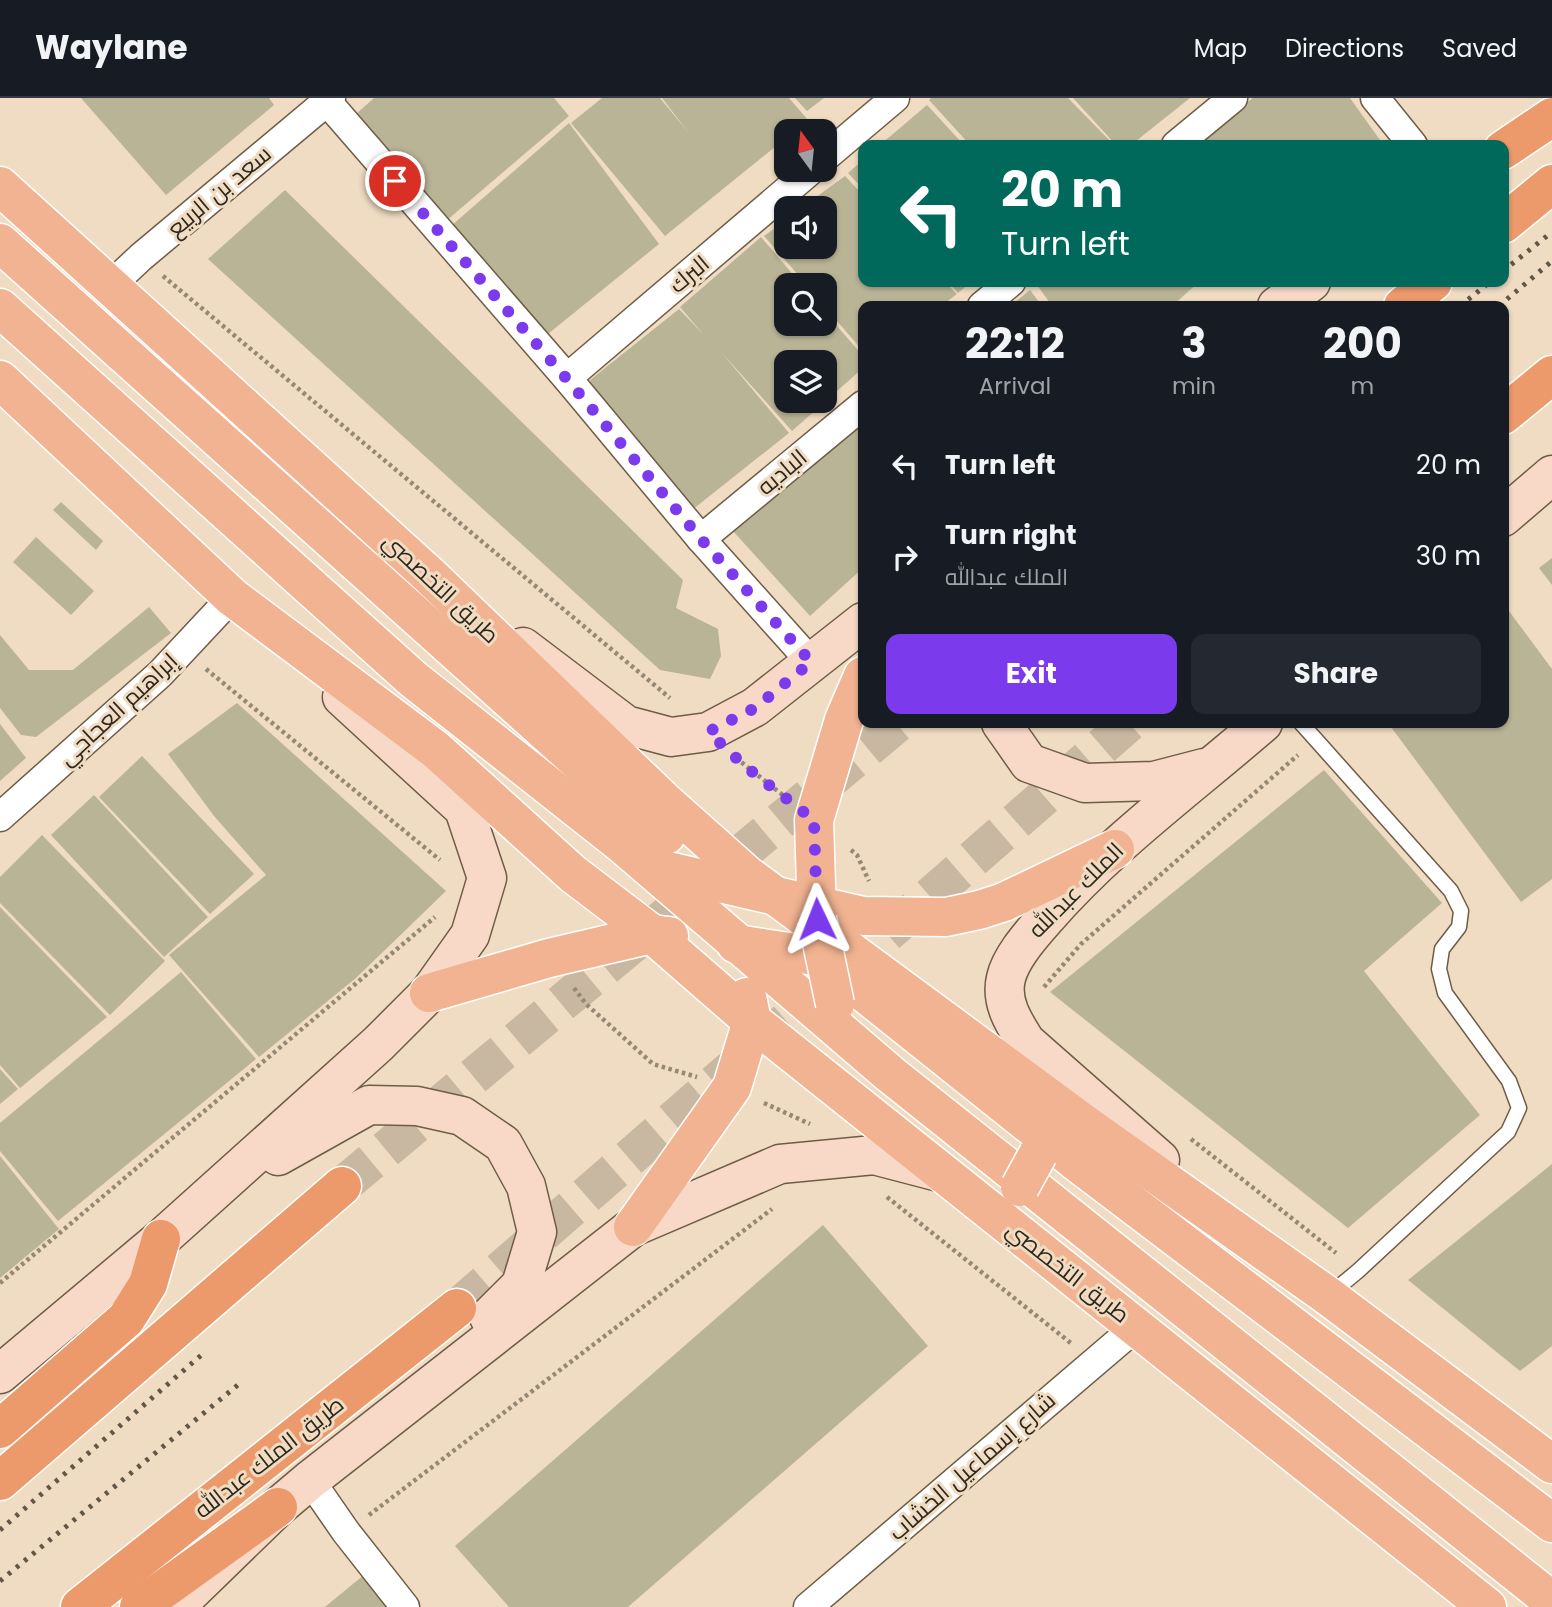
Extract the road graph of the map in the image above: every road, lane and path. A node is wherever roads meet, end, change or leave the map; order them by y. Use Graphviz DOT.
graph roads {
  1 [pos="895,98"];
  2 [pos="1233,98"];
  3 [pos="1375,98"];
  4 [pos="327,99"];
  5 [pos="1552,101"];
  6 [pos="1552,117"];
  7 [pos="1182,140"];
  8 [pos="1409,140"];
  9 [pos="1504,140"];
  10 [pos="1509,146"];
  11 [pos="837,147"];
  12 [pos="797,182"];
  13 [pos="1552,184"];
  14 [pos="0,186"];
  15 [pos="1509,219"];
  16 [pos="0,243"];
  17 [pos="141,257"];
  18 [pos="110,286"];
  19 [pos="1006,287"];
  20 [pos="1304,287"];
  21 [pos="1427,287"];
  22 [pos="988,301"];
  23 [pos="1284,301"];
  24 [pos="1409,301"];
  25 [pos="0,308"];
  26 [pos="1552,375"];
  27 [pos="566,378"];
  28 [pos="0,380"];
  29 [pos="858,409"];
  30 [pos="1509,410"];
  31 [pos="1552,475"];
  32 [pos="1509,512"];
  33 [pos="701,539"];
  34 [pos="429,575"];
  35 [pos="232,597"];
  36 [pos="858,626"];
  37 [pos="181,649"];
  38 [pos="811,662"];
  39 [pos="531,673"];
  40 [pos="858,688"];
  41 [pos="1004,728"];
  42 [pos="1257,728"];
  43 [pos="1306,728"];
  44 [pos="708,732"];
  45 [pos="1316,739"];
  46 [pos="563,747"];
  47 [pos="436,750"];
  48 [pos="1214,765"];
  49 [pos="527,769"];
  50 [pos="665,802"];
  51 [pos="0,817"];
  52 [pos="814,820"];
  53 [pos="1115,849"];
  54 [pos="857,855"];
  55 [pos="444,866"];
  56 [pos="649,867"];
  57 [pos="715,878"];
  58 [pos="775,896"];
  59 [pos="816,912"];
  60 [pos="439,914"];
  61 [pos="892,916"];
  62 [pos="652,934"];
  63 [pos="737,944"];
  64 [pos="821,957"];
  65 [pos="890,981"];
  66 [pos="429,993"];
  67 [pos="586,1004"];
  68 [pos="1006,1004"];
  69 [pos="841,1020"];
  70 [pos="751,1021"];
  71 [pos="653,1063"];
  72 [pos="1086,1125"];
  73 [pos="1045,1149"];
  74 [pos="939,1172"];
  75 [pos="342,1186"];
  76 [pos="220,1188"];
  77 [pos="881,1193"];
  78 [pos="773,1209"];
  79 [pos="633,1227"];
  80 [pos="1021,1235"];
  81 [pos="161,1239"];
  82 [pos="1266,1254"];
  83 [pos="0,1283"];
  84 [pos="1328,1296"];
  85 [pos="457,1308"];
  86 [pos="1137,1326"];
  87 [pos="1095,1362"];
  88 [pos="0,1374"];
  89 [pos="391,1414"];
  90 [pos="0,1429"];
  91 [pos="1552,1464"];
  92 [pos="310,1480"];
  93 [pos="0,1481"];
  94 [pos="278,1507"];
  95 [pos="1552,1522"];
  96 [pos="346,1532"];
  97 [pos="1552,1601"];
  98 [pos="80,1607"];
  99 [pos="139,1607"];
  100 [pos="175,1607"];
  101 [pos="405,1607"];
  102 [pos="808,1607"];
  103 [pos="1488,1607"];
  1 -- 11 [label="street"];
  2 -- 7 [label="street"];
  3 -- 8 [label="street"];
  4 -- 17 [label="street, سعد بن الربيع"];
  4 -- 27 [label="street"];
  5 -- 9 [label="main road"];
  6 -- 10 [label="highway"];
  12 -- 27 [label="street, البرك"];
  13 -- 15 [label="highway"];
  14 -- 18 [label="main road, طريق التخصصي"];
  16 -- 46 [label="main road"];
  17 -- 18 [label="street, سعد بن الربيع"];
  17 -- 44 [label="path"];
  18 -- 34 [label="main road, طريق التخصصي"];
  19 -- 22 [label="street"];
  20 -- 23 [label="main road"];
  21 -- 24 [label="highway"];
  25 -- 49 [label="main road"];
  26 -- 30 [label="highway"];
  27 -- 33 [label="street"];
  28 -- 35 [label="main road, طريق التخصصي"];
  29 -- 33 [label="street, الباديه"];
  31 -- 32 [label="main road"];
  33 -- 38 [label="street"];
  34 -- 39 [label="main road, طريق التخصصي"];
  34 -- 44 [label="main road"];
  35 -- 37 [label="street, إبراهيم العجاجي"];
  35 -- 47 [label="main road, طريق التخصصي"];
  35 -- 66 [label="main road"];
  36 -- 38 [label="main road"];
  37 -- 51 [label="street, إبراهيم العجاجي"];
  37 -- 55 [label="path"];
  38 -- 44 [label="main road"];
  39 -- 46 [label="main road"];
  39 -- 50 [label="main road, طريق التخصصي"];
  40 -- 52 [label="main road"];
  41 -- 48 [label="main road"];
  42 -- 48 [label="main road, الملك عبدالله"];
  43 -- 45 [label="lane"];
  44 -- 52 [label="path"];
  45 -- 68 [label="path"];
  45 -- 84 [label="lane"];
  46 -- 49 [label="main road"];
  46 -- 57 [label="main road"];
  47 -- 49 [label="main road"];
  47 -- 56 [label="main road"];
  47 -- 62 [label="main road, طريق التخصصي"];
  48 -- 53 [label="main road, الملك عبدالله"];
  49 -- 56 [label="main road"];
  50 -- 57 [label="main road"];
  50 -- 58 [label="main road, طريق التخصصي"];
  52 -- 59 [label="main road"];
  53 -- 61 [label="main road"];
  53 -- 68 [label="main road, الملك عبدالله"];
  54 -- 61 [label="path"];
  56 -- 57 [label="main road"];
  56 -- 63 [label="main road"];
  57 -- 58 [label="main road"];
  57 -- 63 [label="main road"];
  57 -- 64 [label="main road"];
  58 -- 59 [label="main road"];
  58 -- 65 [label="main road, طريق التخصصي"];
  59 -- 61 [label="main road"];
  59 -- 69 [label="main road, bridge"];
  60 -- 83 [label="path"];
  62 -- 63 [label="main road, طريق التخصصي"];
  62 -- 66 [label="main road, طريق التخصصي"];
  62 -- 70 [label="main road, طريق التخصصي"];
  63 -- 64 [label="main road, طريق التخصصي"];
  63 -- 69 [label="main road"];
  63 -- 70 [label="main road"];
  64 -- 65 [label="main road, طريق التخصصي"];
  64 -- 73 [label="main road"];
  65 -- 72 [label="main road, طريق التخصصي"];
  66 -- 76 [label="main road"];
  67 -- 71 [label="path"];
  68 -- 82 [label="main road"];
  69 -- 74 [label="main road"];
  69 -- 97 [label="main road"];
  70 -- 74 [label="main road, طريق التخصصي"];
  70 -- 79 [label="main road"];
  72 -- 73 [label="main road"];
  72 -- 82 [label="main road, طريق التخصصي"];
  73 -- 80 [label="main road, bridge"];
  73 -- 95 [label="main road"];
  74 -- 79 [label="main road"];
  74 -- 80 [label="main road, طريق التخصصي"];
  75 -- 93 [label="highway"];
  76 -- 81 [label="main road"];
  76 -- 89 [label="main road"];
  77 -- 87 [label="path"];
  78 -- 96 [label="path"];
  79 -- 89 [label="main road"];
  80 -- 86 [label="main road, طريق التخصصي"];
  81 -- 88 [label="main road"];
  81 -- 90 [label="highway"];
  82 -- 84 [label="main road, طريق التخصصي"];
  84 -- 91 [label="main road, طريق التخصصي"];
  85 -- 98 [label="highway, طريق الملك عبدالله"];
  86 -- 87 [label="street, شارع إسماعيل الخشاب"];
  86 -- 103 [label="main road, طريق التخصصي"];
  87 -- 102 [label="street, شارع إسماعيل الخشاب"];
  89 -- 92 [label="main road"];
  92 -- 94 [label="main road"];
  92 -- 96 [label="street"];
  94 -- 99 [label="highway"];
  94 -- 100 [label="main road"];
  96 -- 101 [label="street"];
}
